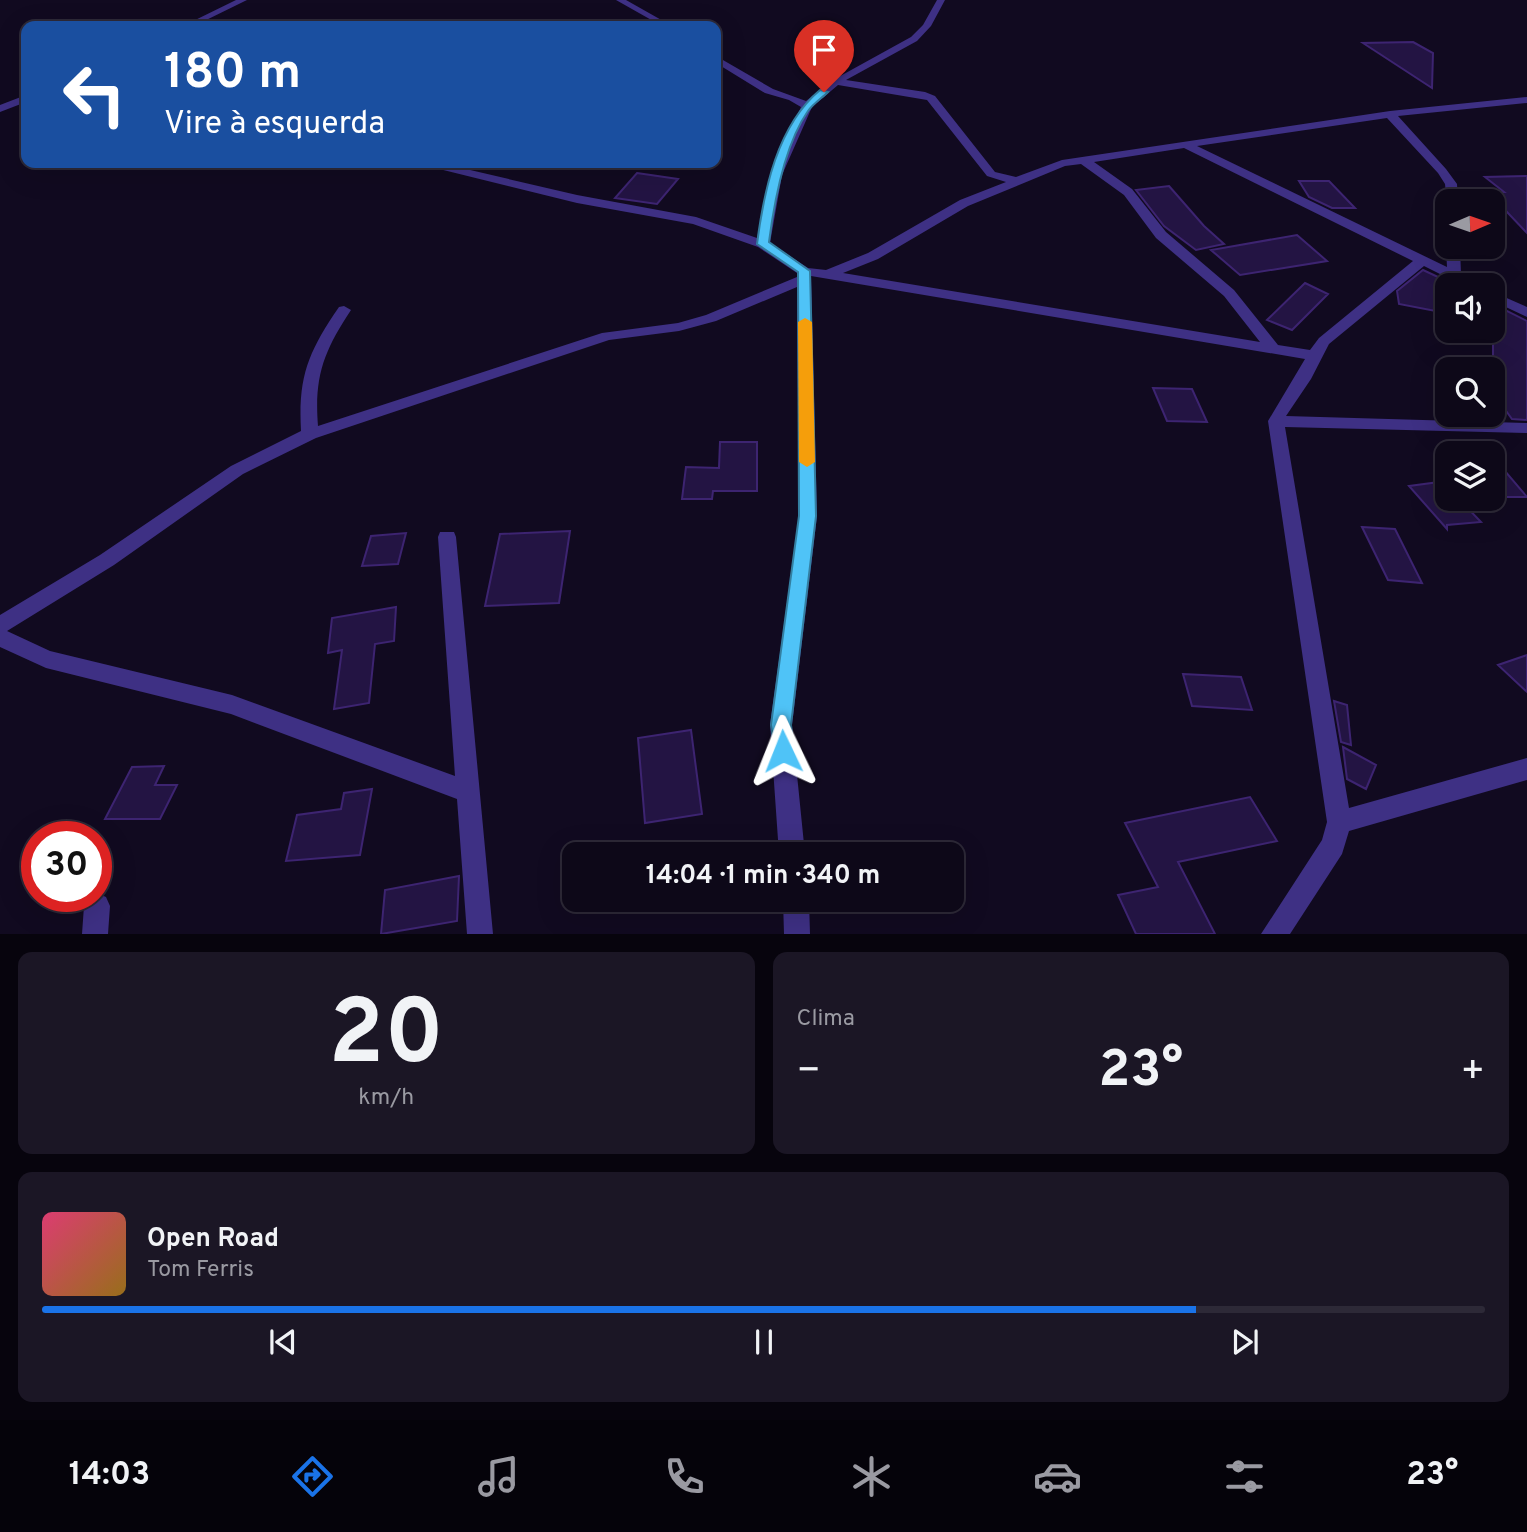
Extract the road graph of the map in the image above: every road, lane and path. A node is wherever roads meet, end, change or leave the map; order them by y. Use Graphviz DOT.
graph roads {
  1 [pos="243,0"];
  2 [pos="620,0"];
  3 [pos="941,0"];
  4 [pos="198,21"];
  5 [pos="658,21"];
  6 [pos="721,62"];
  7 [pos="836,82"];
  8 [pos="21,100"];
  9 [pos="1527,100"];
  10 [pos="807,106"];
  11 [pos="0,109"];
  12 [pos="1390,114"];
  13 [pos="1184,144"];
  14 [pos="1084,160"];
  15 [pos="448,168"];
  16 [pos="1016,181"];
  17 [pos="1451,189"];
  18 [pos="763,244"];
  19 [pos="1422,261"];
  20 [pos="1448,273"];
  21 [pos="804,275"];
  22 [pos="828,275"];
  23 [pos="1505,302"];
  24 [pos="344,310"];
  25 [pos="1527,313"];
  26 [pos="1273,349"];
  27 [pos="1311,355"];
  28 [pos="1276,421"];
  29 [pos="1527,428"];
  30 [pos="310,434"];
  31 [pos="447,537"];
  32 [pos="0,625"];
  33 [pos="0,638"];
  34 [pos="1527,769"];
  35 [pos="468,792"];
  36 [pos="1339,822"];
  37 [pos="791,842"];
  38 [pos="97,912"];
  39 [pos="796,912"];
  40 [pos="95,933"];
  41 [pos="480,933"];
  42 [pos="797,933"];
  43 [pos="1274,933"];
  1 -- 4 [label="street"];
  2 -- 5 [label="street"];
  3 -- 7 [label="street"];
  6 -- 10 [label="street"];
  7 -- 10 [label="street"];
  7 -- 16 [label="street"];
  8 -- 11 [label="street"];
  9 -- 12 [label="street"];
  10 -- 18 [label="street"];
  12 -- 13 [label="street"];
  12 -- 17 [label="street"];
  13 -- 14 [label="street"];
  13 -- 19 [label="street"];
  14 -- 16 [label="street"];
  14 -- 26 [label="street"];
  15 -- 18 [label="street"];
  16 -- 22 [label="street"];
  18 -- 21 [label="street"];
  19 -- 20 [label="street"];
  19 -- 27 [label="street"];
  21 -- 22 [label="street"];
  21 -- 30 [label="street"];
  21 -- 37 [label="street"];
  22 -- 26 [label="street"];
  23 -- 25 [label="street"];
  24 -- 30 [label="street"];
  26 -- 27 [label="street"];
  27 -- 28 [label="street"];
  28 -- 29 [label="street"];
  28 -- 36 [label="street"];
  30 -- 32 [label="street"];
  31 -- 35 [label="street"];
  33 -- 35 [label="street"];
  34 -- 36 [label="street"];
  35 -- 41 [label="street"];
  36 -- 43 [label="street"];
  38 -- 40 [label="street"];
  39 -- 42 [label="street"];
}
